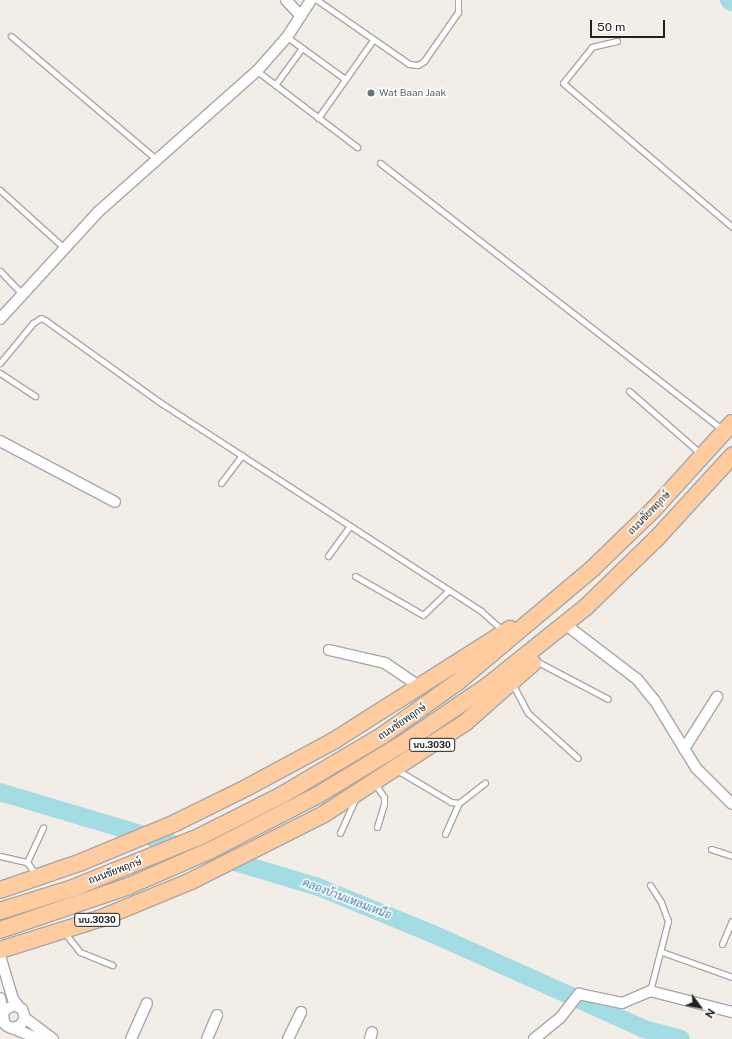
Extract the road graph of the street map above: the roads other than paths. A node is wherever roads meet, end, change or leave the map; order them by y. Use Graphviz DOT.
graph roads {
  1 [pos="286,0"];
  2 [pos="311,0"];
  3 [pos="317,0"];
  4 [pos="458,0"];
  5 [pos="301,16"];
  6 [pos="11,36"];
  7 [pos="286,37"];
  8 [pos="373,40"];
  9 [pos="617,41"];
  10 [pos="302,48"];
  11 [pos="257,71"];
  12 [pos="345,79"];
  13 [pos="275,85"];
  14 [pos="318,118"];
  15 [pos="357,147"];
  16 [pos="157,160"];
  17 [pos="380,163"];
  18 [pos="0,190"];
  19 [pos="732,227"];
  20 [pos="63,247"];
  21 [pos="0,271"];
  22 [pos="21,293"];
  23 [pos="0,318"];
  24 [pos="0,363"];
  25 [pos="0,373"];
  26 [pos="629,391"];
  27 [pos="35,396"];
  28 [pos="728,427"];
  29 [pos="0,441"];
  30 [pos="242,455"];
  31 [pos="703,456"];
  32 [pos="732,456"];
  33 [pos="221,483"];
  34 [pos="115,502"];
  35 [pos="350,526"];
  36 [pos="328,556"];
  37 [pos="355,576"];
  38 [pos="449,590"];
  39 [pos="550,606"];
  40 [pos="586,607"];
  41 [pos="570,628"];
  42 [pos="505,633"];
  43 [pos="329,650"];
  44 [pos="535,660"];
  45 [pos="512,682"];
  46 [pos="421,686"];
  47 [pos="717,697"];
  48 [pos="608,698"];
  49 [pos="684,749"];
  50 [pos="578,758"];
  51 [pos="396,769"];
  52 [pos="375,783"];
  53 [pos="485,783"];
  54 [pos="356,794"];
  55 [pos="459,802"];
  56 [pos="732,804"];
  57 [pos="43,827"];
  58 [pos="377,827"];
  59 [pos="340,833"];
  60 [pos="445,834"];
  61 [pos="711,849"];
  62 [pos="0,856"];
  63 [pos="732,856"];
  64 [pos="27,862"];
  65 [pos="38,878"];
  66 [pos="650,885"];
  67 [pos="0,890"];
  68 [pos="0,911"];
  69 [pos="732,921"];
  70 [pos="0,930"];
  71 [pos="64,930"];
  72 [pos="722,944"];
  73 [pos="0,950"];
  74 [pos="662,952"];
  75 [pos="0,956"];
  76 [pos="113,964"];
  77 [pos="732,977"];
  78 [pos="650,991"];
  79 [pos="0,998"];
  80 [pos="147,1003"];
  81 [pos="18,1006"];
  82 [pos="3,1011"];
  83 [pos="301,1012"];
  84 [pos="732,1012"];
  85 [pos="217,1015"];
  86 [pos="25,1018"];
  87 [pos="12,1028"];
  88 [pos="45,1037"];
  89 [pos="131,1039"];
  90 [pos="207,1039"];
  91 [pos="288,1039"];
  92 [pos="534,1039"];
  1 -- 5 [label="street"];
  2 -- 5 [label="street"];
  3 -- 8 [label="lane"];
  4 -- 8 [label="lane"];
  5 -- 7 [label="street"];
  6 -- 16 [label="lane"];
  7 -- 10 [label="lane"];
  7 -- 11 [label="street"];
  8 -- 12 [label="lane"];
  9 -- 19 [label="lane"];
  10 -- 12 [label="lane"];
  10 -- 13 [label="lane"];
  11 -- 13 [label="lane"];
  11 -- 16 [label="street"];
  12 -- 14 [label="lane"];
  13 -- 14 [label="lane"];
  14 -- 15 [label="lane"];
  16 -- 20 [label="street"];
  17 -- 28 [label="lane"];
  18 -- 20 [label="lane"];
  20 -- 22 [label="street"];
  21 -- 22 [label="lane"];
  22 -- 23 [label="street"];
  24 -- 30 [label="lane"];
  25 -- 27 [label="lane"];
  26 -- 31 [label="lane"];
  28 -- 31 [label="main road, ถนนชัยพฤกษ์"];
  29 -- 34 [label="street"];
  30 -- 33 [label="lane"];
  30 -- 35 [label="lane"];
  31 -- 39 [label="main road, ถนนชัยพฤกษ์"];
  32 -- 40 [label="main road, ถนนชัยพฤกษ์ / นบ.3030"];
  35 -- 36 [label="lane"];
  35 -- 38 [label="lane"];
  37 -- 38 [label="lane"];
  38 -- 42 [label="lane"];
  39 -- 42 [label="main road, ถนนชัยพฤกษ์"];
  39 -- 68 [label="main road, ถนนชัยพฤกษ์"];
  40 -- 41 [label="main road, ถนนชัยพฤกษ์ / นบ.3030"];
  40 -- 70 [label="main road, ถนนชัยพฤกษ์ / นบ.3030"];
  41 -- 44 [label="main road, ถนนชัยพฤกษ์ / นบ.3030"];
  41 -- 49 [label="street"];
  42 -- 46 [label="main road, ถนนชัยพฤกษ์"];
  43 -- 46 [label="street"];
  44 -- 45 [label="main road, ถนนชัยพฤกษ์ / นบ.3030"];
  44 -- 48 [label="lane"];
  45 -- 50 [label="lane"];
  45 -- 51 [label="main road, ถนนชัยพฤกษ์ / นบ.3030"];
  46 -- 65 [label="main road, ถนนชัยพฤกษ์"];
  47 -- 49 [label="street"];
  49 -- 56 [label="street"];
  51 -- 52 [label="main road, ถนนชัยพฤกษ์ / นบ.3030"];
  51 -- 55 [label="lane"];
  52 -- 54 [label="main road, ถนนชัยพฤกษ์ / นบ.3030"];
  52 -- 58 [label="lane"];
  53 -- 55 [label="lane"];
  54 -- 59 [label="lane"];
  54 -- 71 [label="main road, ถนนชัยพฤกษ์ / นบ.3030"];
  55 -- 60 [label="lane"];
  57 -- 64 [label="lane"];
  61 -- 63 [label="lane"];
  62 -- 64 [label="lane"];
  64 -- 65 [label="lane"];
  65 -- 67 [label="main road, ถนนชัยพฤกษ์"];
  66 -- 74 [label="lane"];
  69 -- 72 [label="lane"];
  71 -- 73 [label="main road, ถนนชัยพฤกษ์ / นบ.3030"];
  71 -- 76 [label="lane"];
  74 -- 77 [label="lane"];
  74 -- 78 [label="lane"];
  75 -- 81 [label="street"];
  78 -- 84 [label="street"];
  78 -- 92 [label="street"];
  79 -- 82 [label="street"];
  80 -- 89 [label="street"];
  81 -- 82 [label="street"];
  81 -- 86 [label="street"];
  82 -- 87 [label="street"];
  83 -- 91 [label="street"];
  85 -- 90 [label="street"];
  86 -- 87 [label="street"];
  86 -- 88 [label="street"];
  87 -- 88 [label="street"];
}
